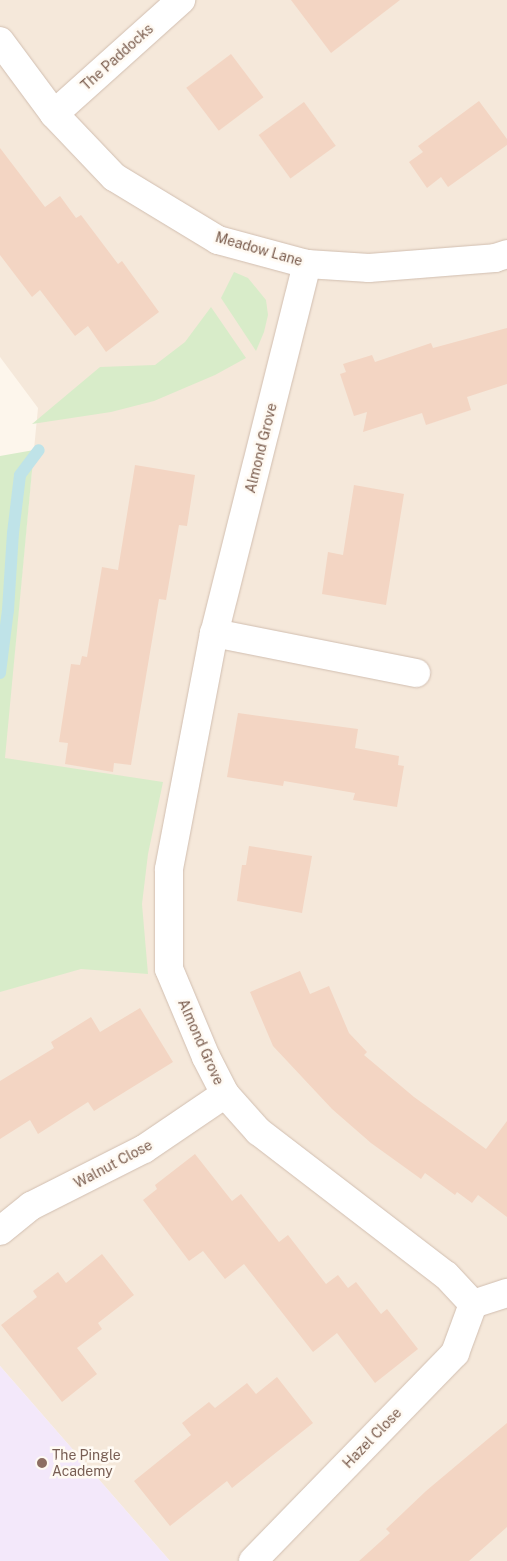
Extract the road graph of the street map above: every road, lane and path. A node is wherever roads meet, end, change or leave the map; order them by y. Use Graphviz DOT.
graph roads {
  1 [pos="181,0"];
  2 [pos="0,42"];
  3 [pos="54,114"];
  4 [pos="507,254"];
  5 [pos="307,264"];
  6 [pos="214,633"];
  7 [pos="416,673"];
  8 [pos="225,1094"];
  9 [pos="0,1231"];
  10 [pos="507,1294"];
  11 [pos="473,1304"];
  12 [pos="253,1561"];
  1 -- 3 [label="street, The Paddocks"];
  2 -- 3 [label="street, Meadow Lane"];
  3 -- 5 [label="street, Meadow Lane"];
  4 -- 5 [label="street, Meadow Lane"];
  5 -- 6 [label="street, Almond Grove"];
  6 -- 7 [label="street"];
  6 -- 8 [label="street, Almond Grove"];
  8 -- 9 [label="street, Walnut Close"];
  8 -- 11 [label="street, Almond Grove"];
  10 -- 11 [label="street"];
  11 -- 12 [label="street, Hazel Close"];
}
